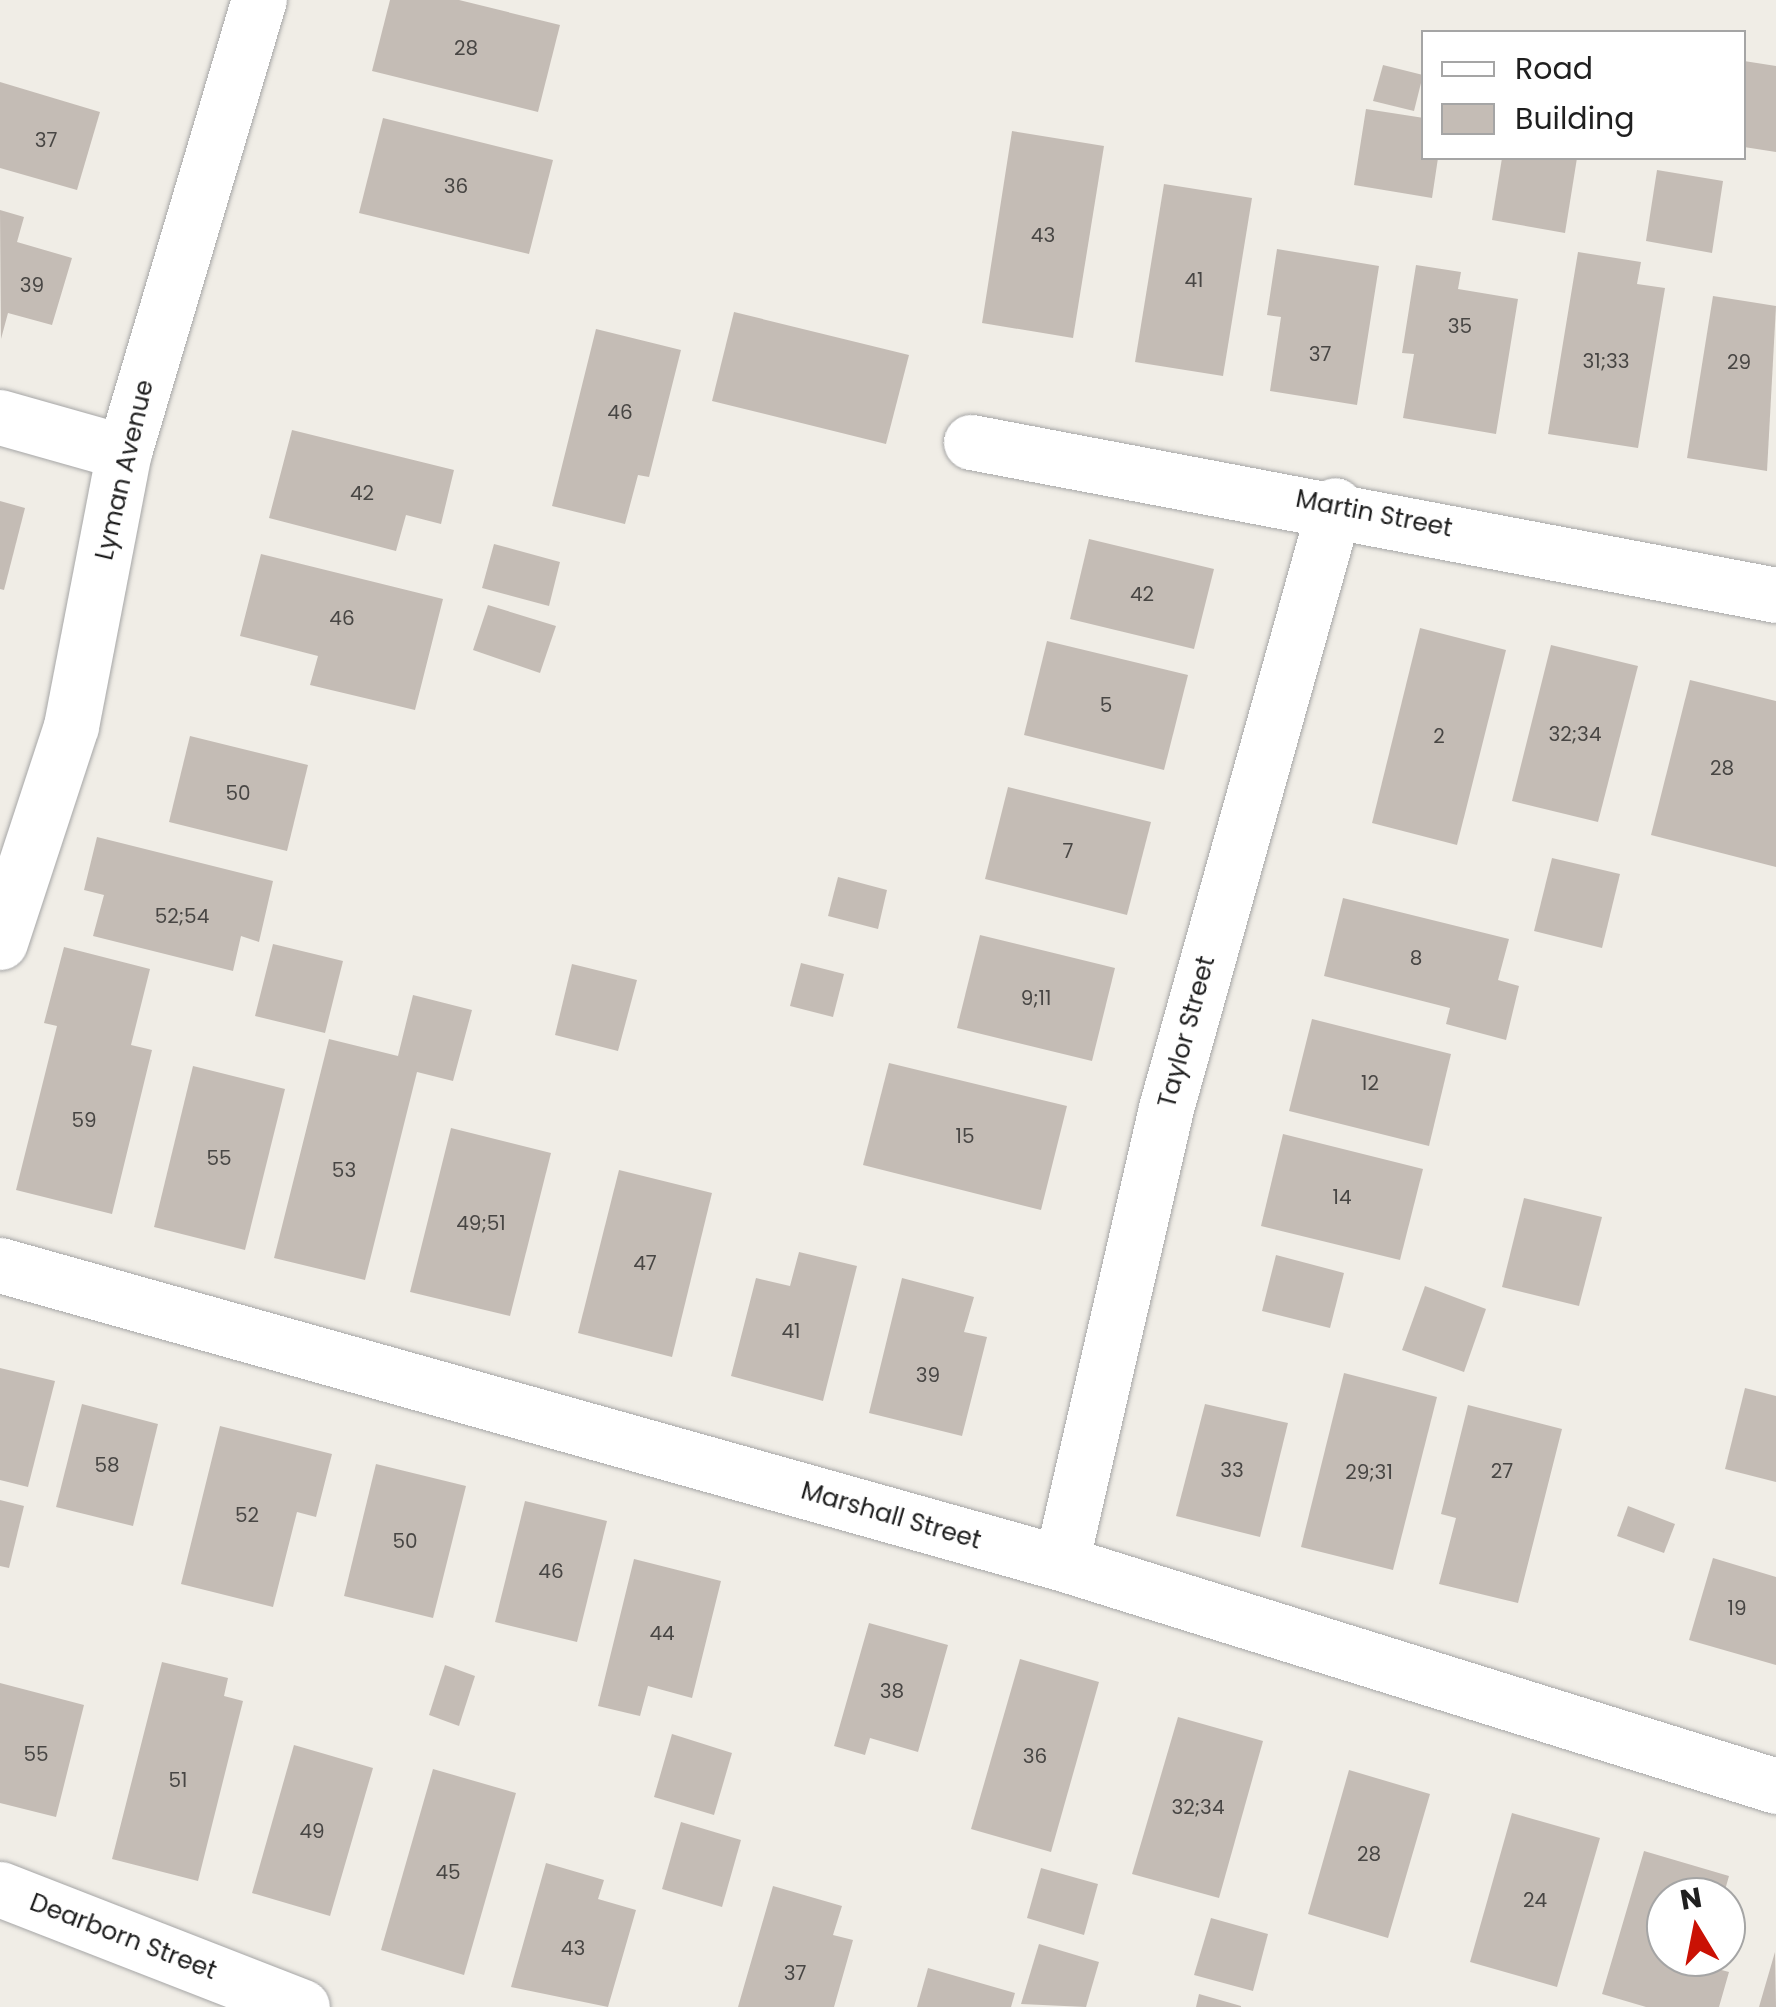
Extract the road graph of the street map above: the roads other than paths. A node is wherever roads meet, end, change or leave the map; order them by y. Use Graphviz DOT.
graph roads {
  1 [pos="259,0"];
  2 [pos="0,417"];
  3 [pos="971,442"];
  4 [pos="124,452"];
  5 [pos="1335,505"];
  6 [pos="1776,595"];
  7 [pos="0,942"];
  8 [pos="0,1265"];
  9 [pos="1061,1564"];
  10 [pos="1776,1786"];
  11 [pos="0,1889"];
  12 [pos="302,2007"];
  1 -- 4 [label="street, Lyman Avenue"];
  2 -- 4 [label="street"];
  3 -- 5 [label="street, Martin Street"];
  4 -- 7 [label="street, Lyman Avenue"];
  5 -- 6 [label="street, Martin Street"];
  5 -- 9 [label="street, Taylor Street"];
  8 -- 9 [label="street, Marshall Street"];
  9 -- 10 [label="street, Marshall Street"];
  11 -- 12 [label="street, Dearborn Street"];
}
